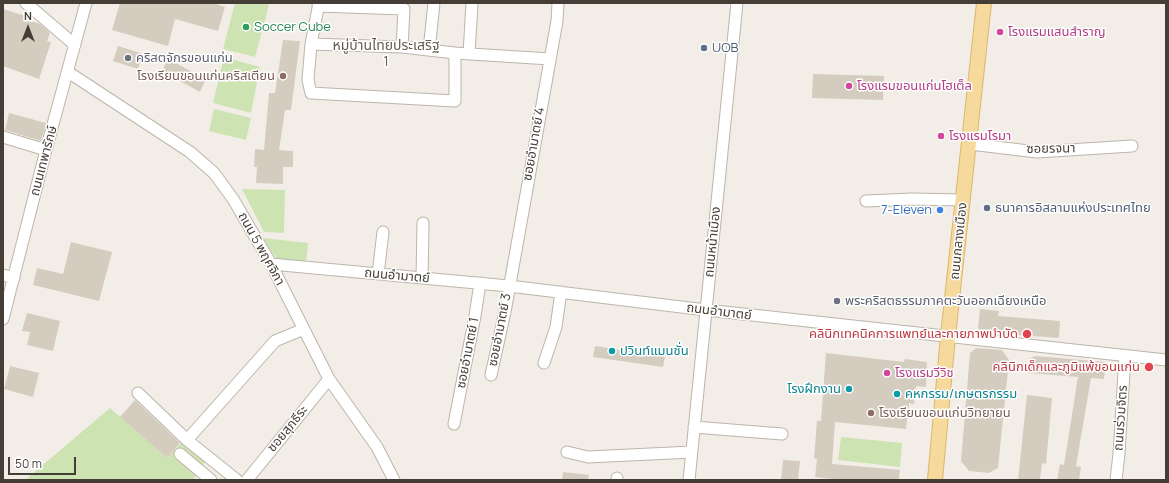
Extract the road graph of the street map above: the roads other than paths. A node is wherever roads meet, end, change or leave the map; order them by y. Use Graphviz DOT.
graph roads {
  1 [pos="26,3"];
  2 [pos="86,3"];
  3 [pos="434,3"];
  4 [pos="472,3"];
  5 [pos="558,3"];
  6 [pos="737,3"];
  7 [pos="984,3"];
  8 [pos="318,4"];
  9 [pos="311,44"];
  10 [pos="75,45"];
  11 [pos="402,47"];
  12 [pos="429,50"];
  13 [pos="455,53"];
  14 [pos="469,54"];
  15 [pos="550,59"];
  16 [pos="68,72"];
  17 [pos="3,137"];
  18 [pos="970,144"];
  19 [pos="1132,146"];
  20 [pos="46,150"];
  21 [pos="964,200"];
  22 [pos="866,201"];
  23 [pos="423,223"];
  24 [pos="383,232"];
  25 [pos="272,264"];
  26 [pos="378,274"];
  27 [pos="8,277"];
  28 [pos="422,278"];
  29 [pos="480,283"];
  30 [pos="509,286"];
  31 [pos="561,292"];
  32 [pos="706,310"];
  33 [pos="3,319"];
  34 [pos="304,329"];
  35 [pos="948,336"];
  36 [pos="1125,356"];
  37 [pos="1166,360"];
  38 [pos="544,363"];
  39 [pos="491,375"];
  40 [pos="329,379"];
  41 [pos="138,393"];
  42 [pos="454,424"];
  43 [pos="694,427"];
  44 [pos="782,434"];
  45 [pos="187,440"];
  46 [pos="567,452"];
  47 [pos="692,452"];
  48 [pos="180,454"];
  49 [pos="211,480"];
  50 [pos="237,480"];
  51 [pos="247,480"];
  52 [pos="394,480"];
  53 [pos="689,480"];
  54 [pos="935,480"];
  55 [pos="1116,480"];
  1 -- 10 [label="street"];
  2 -- 10 [label="street, ถนนเทพารักษ์"];
  3 -- 12 [label="street"];
  4 -- 14 [label="street"];
  5 -- 15 [label="street, ซอยอำมาตย์ 4"];
  6 -- 32 [label="street, ถนนหน้าเมือง"];
  7 -- 18 [label="main road, ถนนกลางเมือง"];
  8 -- 9 [label="street"];
  8 -- 11 [label="street"];
  9 -- 11 [label="street"];
  9 -- 13 [label="street"];
  10 -- 16 [label="street, ถนนเทพารักษ์"];
  11 -- 12 [label="street"];
  12 -- 13 [label="street"];
  13 -- 14 [label="street"];
  14 -- 15 [label="street"];
  15 -- 30 [label="street, ซอยอำมาตย์ 4"];
  16 -- 20 [label="street, ถนนเทพารักษ์"];
  16 -- 25 [label="street, ถนน 5 พฤศจิกา"];
  17 -- 20 [label="street"];
  18 -- 19 [label="street, ซอยรจนา"];
  18 -- 21 [label="main road, ถนนกลางเมือง"];
  20 -- 27 [label="street, ถนนเทพารักษ์"];
  21 -- 22 [label="street"];
  21 -- 35 [label="main road, ถนนกลางเมือง"];
  23 -- 28 [label="street"];
  24 -- 26 [label="street"];
  25 -- 26 [label="street, ถนนอำมาตย์"];
  25 -- 34 [label="street, ถนน 5 พฤศจิกา"];
  26 -- 28 [label="street, ถนนอำมาตย์"];
  27 -- 33 [label="street, ถนนเทพารักษ์"];
  28 -- 29 [label="street, ถนนอำมาตย์"];
  29 -- 30 [label="street, ถนนอำมาตย์"];
  29 -- 42 [label="street, ซอยอำมาตย์ 1"];
  30 -- 31 [label="street, ถนนอำมาตย์"];
  30 -- 39 [label="street, ซอยอำมาตย์ 3"];
  31 -- 32 [label="street, ถนนอำมาตย์"];
  31 -- 38 [label="street"];
  32 -- 35 [label="street, ถนนอำมาตย์"];
  32 -- 43 [label="street, ถนนหน้าเมือง"];
  34 -- 40 [label="street, ถนน 5 พฤศจิกา"];
  34 -- 45 [label="street"];
  35 -- 36 [label="street, ถนนอำมาตย์"];
  35 -- 54 [label="main road, ถนนกลางเมือง"];
  36 -- 37 [label="street, ถนนอำมาตย์"];
  36 -- 55 [label="street, ถนนร่วมจิตร"];
  40 -- 51 [label="street, ซอยสุภธีระ"];
  40 -- 52 [label="street, ถนน 5 พฤศจิกา"];
  41 -- 45 [label="street"];
  43 -- 44 [label="street"];
  43 -- 47 [label="street, ถนนหน้าเมือง"];
  45 -- 50 [label="street"];
  46 -- 47 [label="street"];
  47 -- 53 [label="street, ถนนหน้าเมือง"];
  48 -- 49 [label="street"];
}
